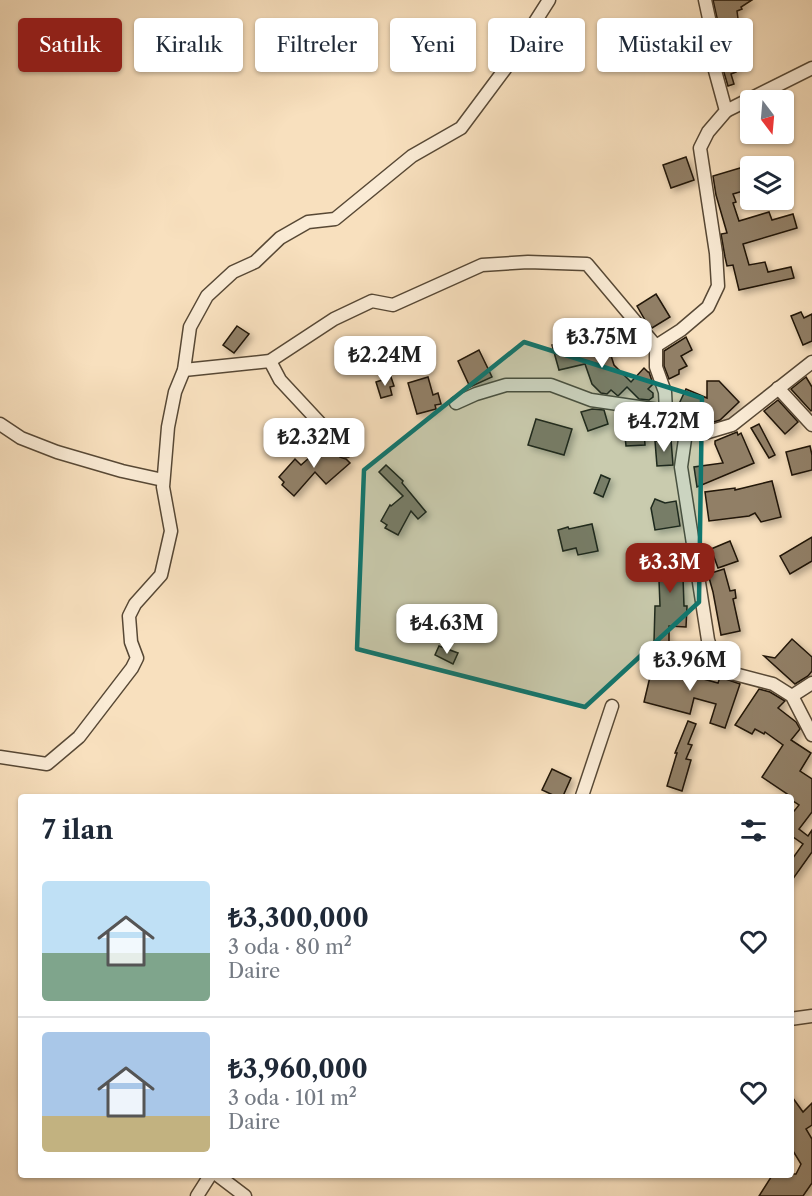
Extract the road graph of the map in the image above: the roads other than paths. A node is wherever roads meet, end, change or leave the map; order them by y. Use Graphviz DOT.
graph roads {
  1 [pos="549,0"];
  2 [pos="705,0"];
  3 [pos="812,68"];
  4 [pos="726,111"];
  5 [pos="656,346"];
  6 [pos="270,362"];
  7 [pos="812,362"];
  8 [pos="184,370"];
  9 [pos="778,388"];
  10 [pos="456,403"];
  11 [pos="666,411"];
  12 [pos="0,424"];
  13 [pos="812,425"];
  14 [pos="686,432"];
  15 [pos="346,451"];
  16 [pos="163,480"];
  17 [pos="812,683"];
  18 [pos="792,696"];
  19 [pos="612,706"];
  20 [pos="812,735"];
  21 [pos="0,757"];
  22 [pos="583,794"];
  23 [pos="812,1016"];
  24 [pos="794,1018"];
  25 [pos="208,1178"];
  26 [pos="221,1178"];
  27 [pos="197,1196"];
  28 [pos="245,1196"];
  1 -- 8 [label="street"];
  2 -- 4 [label="street"];
  3 -- 4 [label="street"];
  4 -- 5 [label="street"];
  5 -- 6 [label="street"];
  5 -- 11 [label="street"];
  6 -- 8 [label="street"];
  6 -- 15 [label="street"];
  7 -- 9 [label="street"];
  8 -- 16 [label="street"];
  9 -- 13 [label="street"];
  9 -- 14 [label="street"];
  10 -- 11 [label="street"];
  11 -- 14 [label="street"];
  12 -- 16 [label="street"];
  14 -- 18 [label="street"];
  16 -- 21 [label="street"];
  17 -- 18 [label="street"];
  18 -- 20 [label="street"];
  19 -- 22 [label="street"];
  23 -- 24 [label="street"];
  25 -- 27 [label="street"];
  26 -- 28 [label="street"];
}
